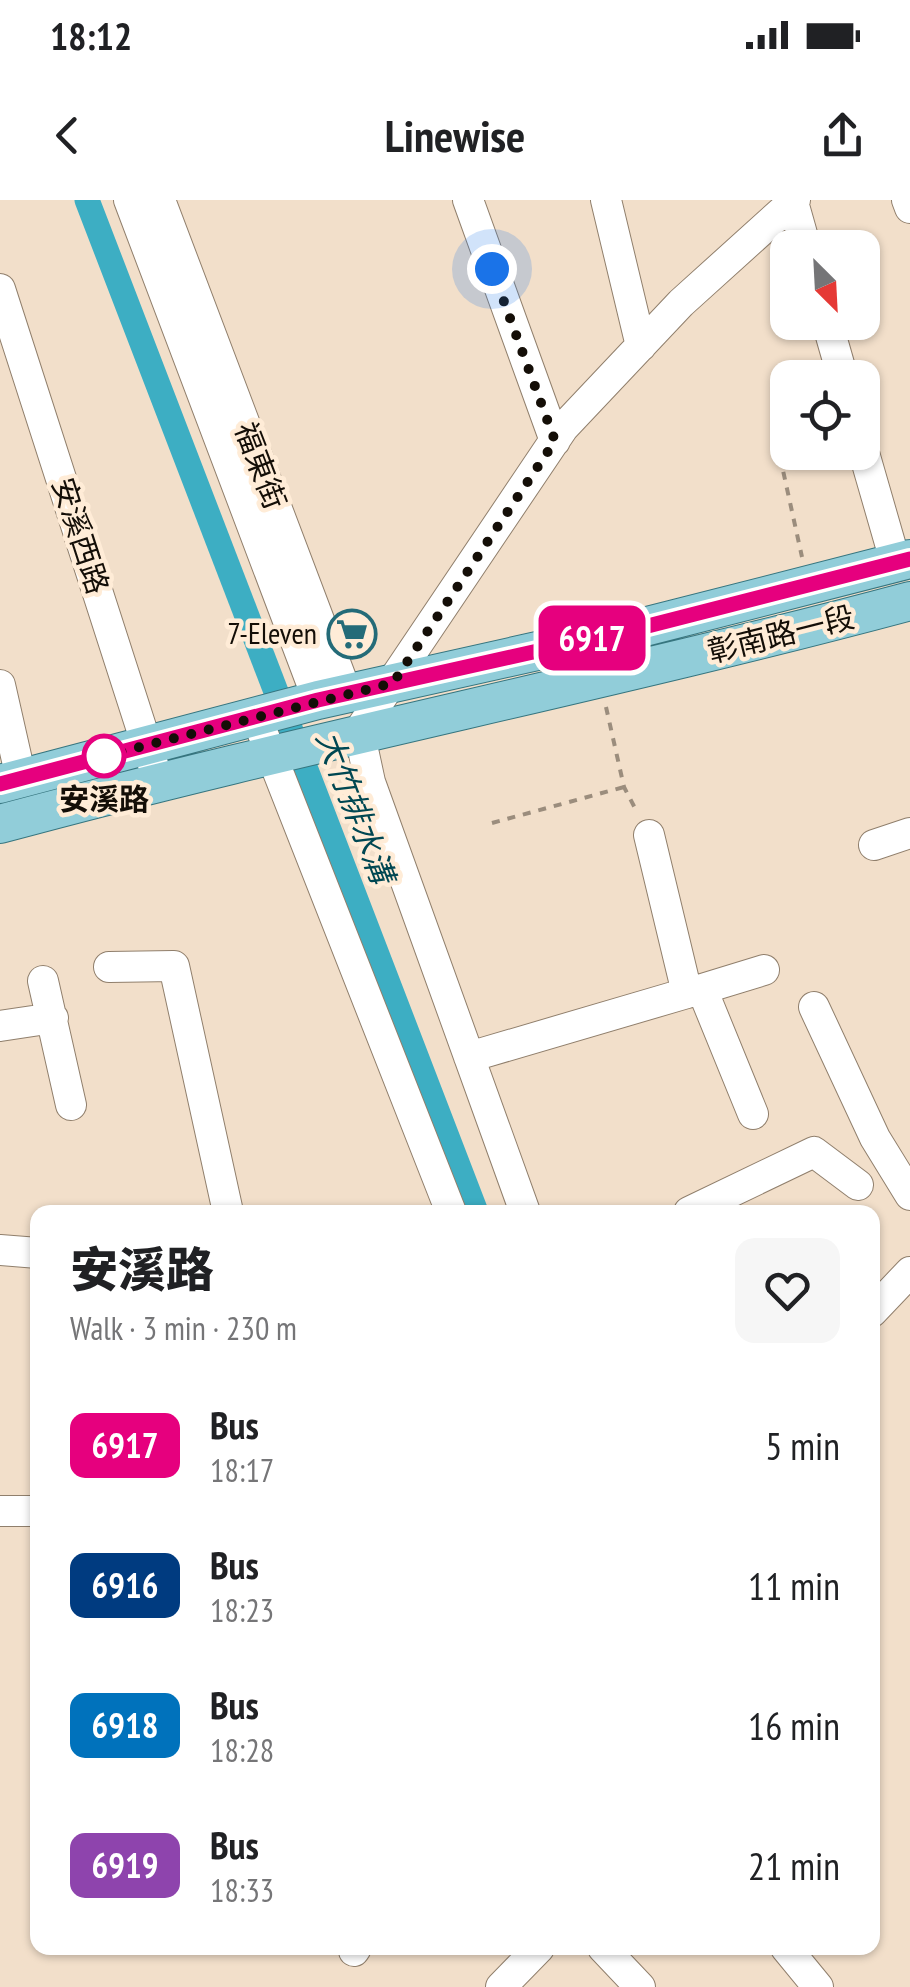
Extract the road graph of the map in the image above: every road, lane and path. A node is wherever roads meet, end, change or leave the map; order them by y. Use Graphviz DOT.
graph roads {
  1 [pos="130,200"];
  2 [pos="160,200"];
  3 [pos="468,200"];
  4 [pos="606,200"];
  5 [pos="907,200"];
  6 [pos="794,201"];
  7 [pos="910,208"];
  8 [pos="801,230"];
  9 [pos="0,289"];
  10 [pos="6,330"];
  11 [pos="641,346"];
  12 [pos="201,348"];
  13 [pos="555,441"];
  14 [pos="783,470"];
  15 [pos="870,470"];
  16 [pos="903,562"];
  17 [pos="808,585"];
  18 [pos="910,601"];
  19 [pos="599,678"];
  20 [pos="393,683"];
  21 [pos="0,685"];
  22 [pos="332,697"];
  23 [pos="256,716"];
  24 [pos="341,736"];
  25 [pos="148,743"];
  26 [pos="270,753"];
  27 [pos="11,781"];
  28 [pos="159,783"];
  29 [pos="624,787"];
  30 [pos="492,823"];
  31 [pos="0,824"];
  32 [pos="910,833"];
  33 [pos="649,835"];
  34 [pos="874,845"];
  35 [pos="109,967"];
  36 [pos="764,970"];
  37 [pos="44,981"];
  38 [pos="695,991"];
  39 [pos="814,1006"];
  40 [pos="53,1018"];
  41 [pos="0,1026"];
  42 [pos="469,1057"];
  43 [pos="71,1105"];
  44 [pos="753,1114"];
  45 [pos="858,1185"];
  46 [pos="910,1194"];
  47 [pos="226,1205"];
  48 [pos="448,1205"];
  49 [pos="522,1205"];
  50 [pos="704,1205"];
  51 [pos="0,1250"];
  52 [pos="30,1252"];
  53 [pos="910,1272"];
  54 [pos="880,1304"];
  55 [pos="0,1511"];
  56 [pos="30,1511"];
  57 [pos="532,1955"];
  58 [pos="610,1955"];
  59 [pos="792,1955"];
  60 [pos="501,1987"];
  61 [pos="640,1987"];
  62 [pos="818,1987"];
  1 -- 12 [label="street, 福東街"];
  2 -- 12 [label="street, 福東街"];
  3 -- 13 [label="street"];
  4 -- 11 [label="street"];
  5 -- 7 [label="street"];
  6 -- 8 [label="street"];
  6 -- 11 [label="street"];
  9 -- 10 [label="street, 安溪西路"];
  10 -- 25 [label="street, 安溪西路"];
  11 -- 13 [label="street"];
  12 -- 22 [label="street, 福東街"];
  13 -- 20 [label="street"];
  14 -- 17 [label="path"];
  15 -- 16 [label="street"];
  16 -- 17 [label="main road, 彰南路一段"];
  17 -- 20 [label="main road, 彰南路一段"];
  18 -- 19 [label="main road, 彰南路一段"];
  19 -- 24 [label="main road, 彰南路一段"];
  19 -- 29 [label="path"];
  20 -- 22 [label="main road, 彰南路一段"];
  20 -- 24 [label="street"];
  21 -- 27 [label="street"];
  22 -- 23 [label="main road, 彰南路一段"];
  22 -- 24 [label="main road"];
  23 -- 25 [label="main road, 彰南路一段"];
  23 -- 26 [label="street"];
  24 -- 26 [label="main road, 彰南路一段"];
  24 -- 42 [label="street"];
  25 -- 27 [label="main road, 彰南路一段"];
  25 -- 28 [label="street, 安溪西路"];
  26 -- 28 [label="main road, 彰南路一段"];
  26 -- 48 [label="street"];
  28 -- 31 [label="main road, 彰南路一段"];
  29 -- 30 [label="path"];
  29 -- 33 [label="path"];
  32 -- 34 [label="street"];
  33 -- 38 [label="street"];
  35 -- 47 [label="street"];
  36 -- 38 [label="street"];
  37 -- 40 [label="street"];
  38 -- 42 [label="street"];
  38 -- 44 [label="street"];
  39 -- 46 [label="street"];
  40 -- 41 [label="street"];
  40 -- 43 [label="street"];
  42 -- 49 [label="street"];
  45 -- 50 [label="street"];
  51 -- 52 [label="street"];
  53 -- 54 [label="street"];
  55 -- 56 [label="street"];
  57 -- 60 [label="street"];
  58 -- 61 [label="street"];
  59 -- 62 [label="street"];
}
